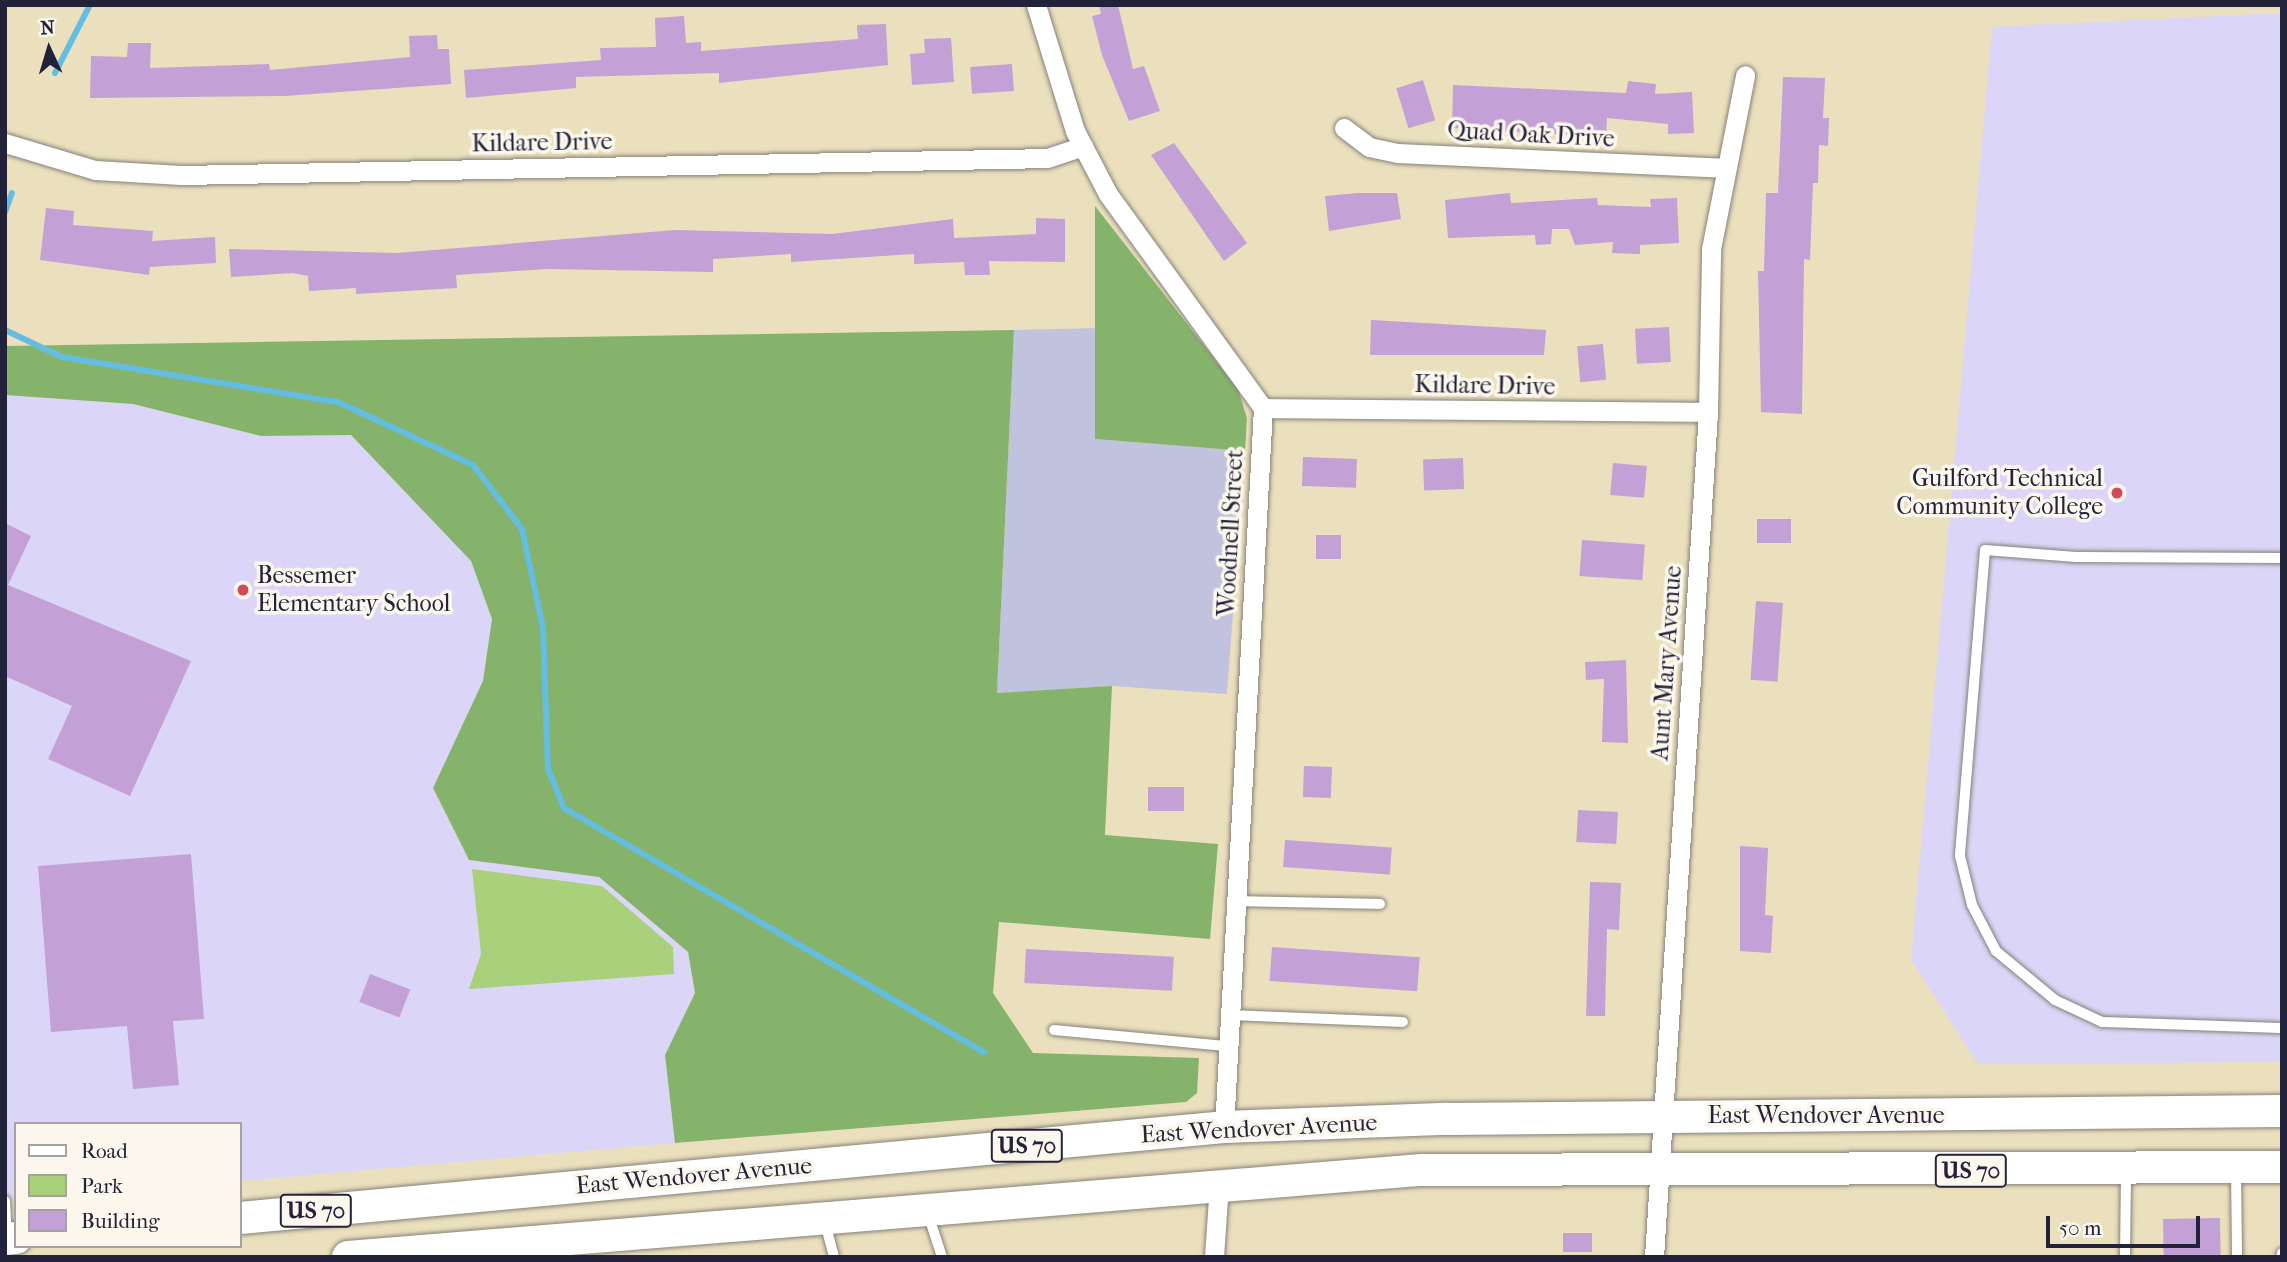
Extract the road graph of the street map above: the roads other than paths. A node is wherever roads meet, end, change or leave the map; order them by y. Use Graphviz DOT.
graph roads {
  1 [pos="1036,5"];
  2 [pos="1745,75"];
  3 [pos="1344,128"];
  4 [pos="5,142"];
  5 [pos="1083,146"];
  6 [pos="1723,168"];
  7 [pos="1263,408"];
  8 [pos="1708,412"];
  9 [pos="2282,558"];
  10 [pos="1236,901"];
  11 [pos="1380,904"];
  12 [pos="1230,1015"];
  13 [pos="1403,1022"];
  14 [pos="2282,1028"];
  15 [pos="1054,1030"];
  16 [pos="1228,1046"];
  17 [pos="2282,1111"];
  18 [pos="1663,1117"];
  19 [pos="1224,1128"];
  20 [pos="2236,1167"];
  21 [pos="2282,1167"];
  22 [pos="2126,1169"];
  23 [pos="1660,1171"];
  24 [pos="1219,1184"];
  25 [pos="5,1201"];
  26 [pos="926,1207"];
  27 [pos="822,1216"];
  28 [pos="242,1217"];
  29 [pos="10,1239"];
  30 [pos="356,1256"];
  31 [pos="348,1257"];
  32 [pos="834,1257"];
  33 [pos="942,1257"];
  34 [pos="1214,1257"];
  35 [pos="1654,1257"];
  36 [pos="2125,1257"];
  37 [pos="2237,1257"];
  1 -- 5 [label="street"];
  2 -- 6 [label="street, Aunt Mary Avenue"];
  3 -- 6 [label="street, Quad Oak Drive"];
  4 -- 5 [label="street, Kildare Drive"];
  5 -- 7 [label="street"];
  6 -- 8 [label="street, Aunt Mary Avenue"];
  7 -- 8 [label="street, Kildare Drive"];
  7 -- 10 [label="street, Woodnell Street"];
  8 -- 18 [label="street, Aunt Mary Avenue"];
  9 -- 14 [label="lane"];
  10 -- 11 [label="lane"];
  10 -- 12 [label="street, Woodnell Street"];
  12 -- 13 [label="lane"];
  12 -- 16 [label="street, Woodnell Street"];
  15 -- 16 [label="lane"];
  16 -- 19 [label="street, Woodnell Street"];
  17 -- 18 [label="highway, East Wendover Avenue / US 70"];
  18 -- 19 [label="highway, East Wendover Avenue / US 70"];
  18 -- 23 [label="street, Aunt Mary Avenue"];
  19 -- 28 [label="highway, East Wendover Avenue / US 70"];
  20 -- 21 [label="highway, East Wendover Avenue / US 70"];
  20 -- 22 [label="highway, East Wendover Avenue / US 70"];
  20 -- 37 [label="lane"];
  22 -- 23 [label="highway, East Wendover Avenue / US 70"];
  22 -- 36 [label="lane"];
  23 -- 24 [label="highway, East Wendover Avenue / US 70"];
  23 -- 35 [label="street, Aunt Mary Avenue"];
  24 -- 26 [label="highway, East Wendover Avenue / US 70"];
  24 -- 34 [label="street"];
  25 -- 29 [label="lane"];
  26 -- 27 [label="highway, East Wendover Avenue / US 70"];
  26 -- 33 [label="lane"];
  27 -- 30 [label="highway, East Wendover Avenue / US 70"];
  27 -- 32 [label="lane"];
  30 -- 31 [label="highway, East Wendover Avenue / US 70"];
}
